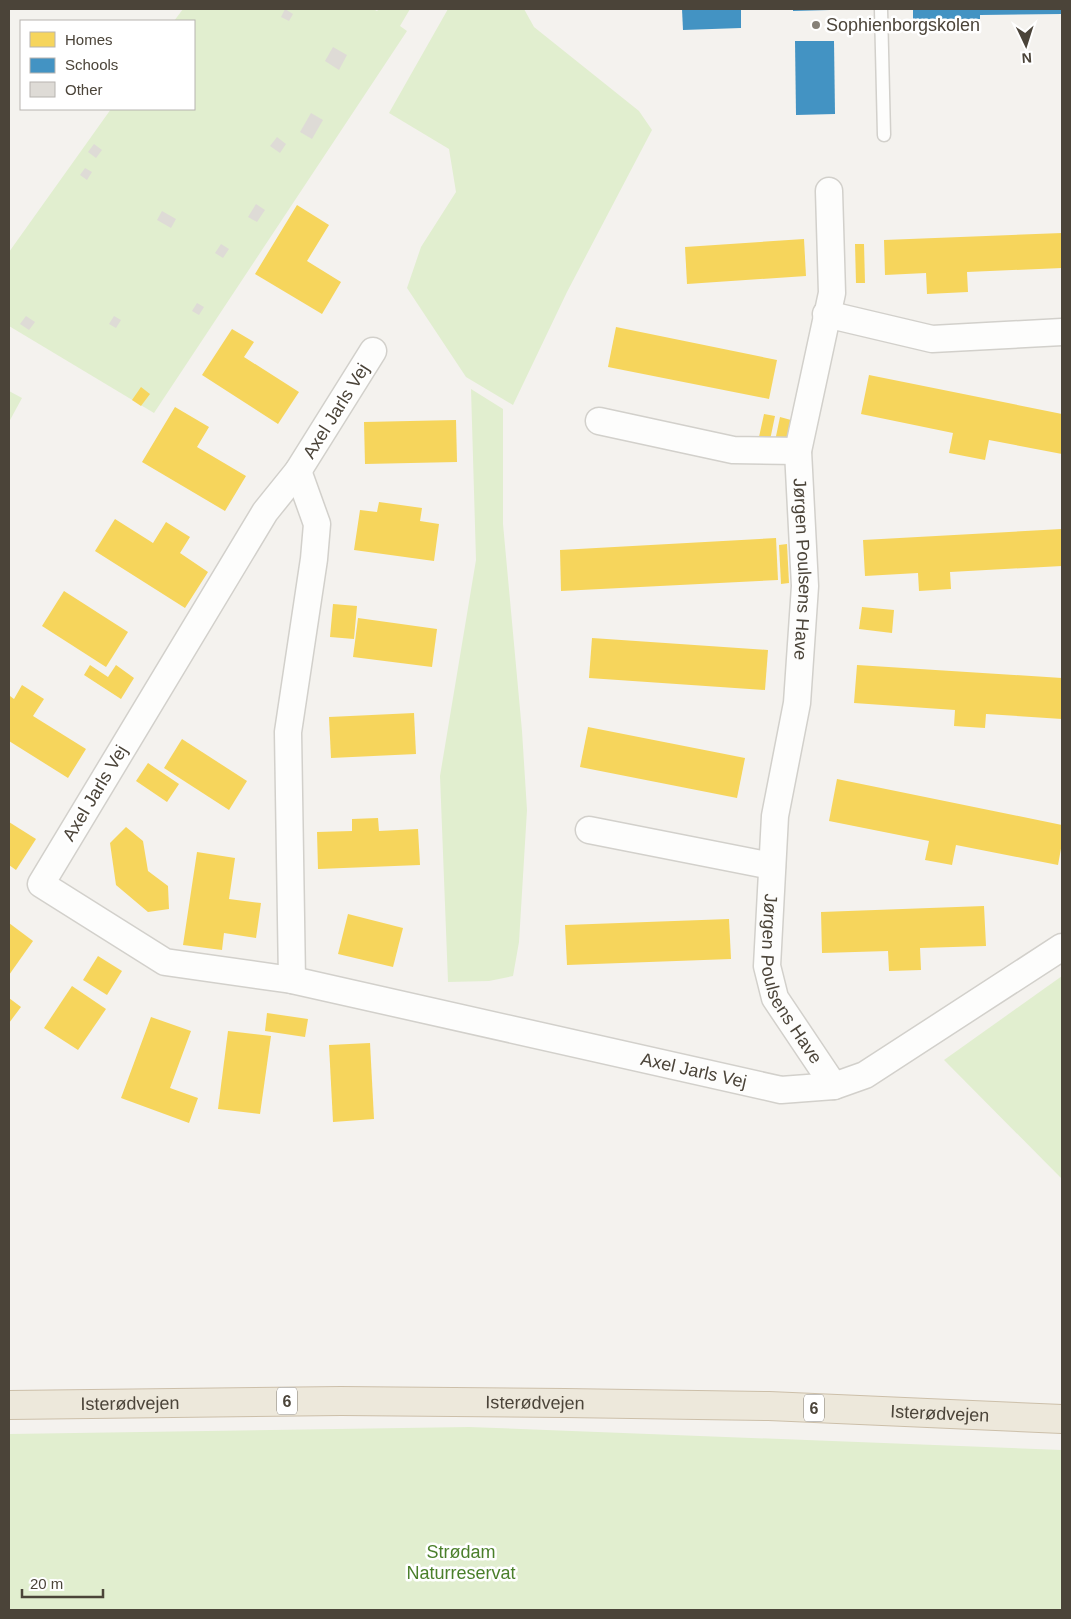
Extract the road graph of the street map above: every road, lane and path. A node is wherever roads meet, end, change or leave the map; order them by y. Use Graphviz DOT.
graph roads {
  1 [pos="881,9"];
  2 [pos="884,135"];
  3 [pos="829,191"];
  4 [pos="826,314"];
  5 [pos="1062,332"];
  6 [pos="373,351"];
  7 [pos="599,421"];
  8 [pos="798,451"];
  9 [pos="298,472"];
  10 [pos="590,830"];
  11 [pos="772,866"];
  12 [pos="1062,947"];
  13 [pos="292,980"];
  14 [pos="834,1086"];
  15 [pos="9,1405"];
  16 [pos="1062,1419"];
  1 -- 2 [label="lane"];
  3 -- 4 [label="street, Jørgen Poulsens Have"];
  4 -- 5 [label="street"];
  4 -- 8 [label="street, Jørgen Poulsens Have"];
  6 -- 9 [label="street, Axel Jarls Vej"];
  7 -- 8 [label="street"];
  8 -- 11 [label="street, Jørgen Poulsens Have"];
  9 -- 13 [label="street, Axel Jarls Vej"];
  9 -- 13 [label="street, Axel Jarls Vej"];
  10 -- 11 [label="street, Jørgen Poulsens Have"];
  11 -- 14 [label="street, Jørgen Poulsens Have"];
  12 -- 14 [label="street, Axel Jarls Vej"];
  13 -- 14 [label="street, Axel Jarls Vej"];
  15 -- 16 [label="highway, Isterødvejen / 6"];
}
